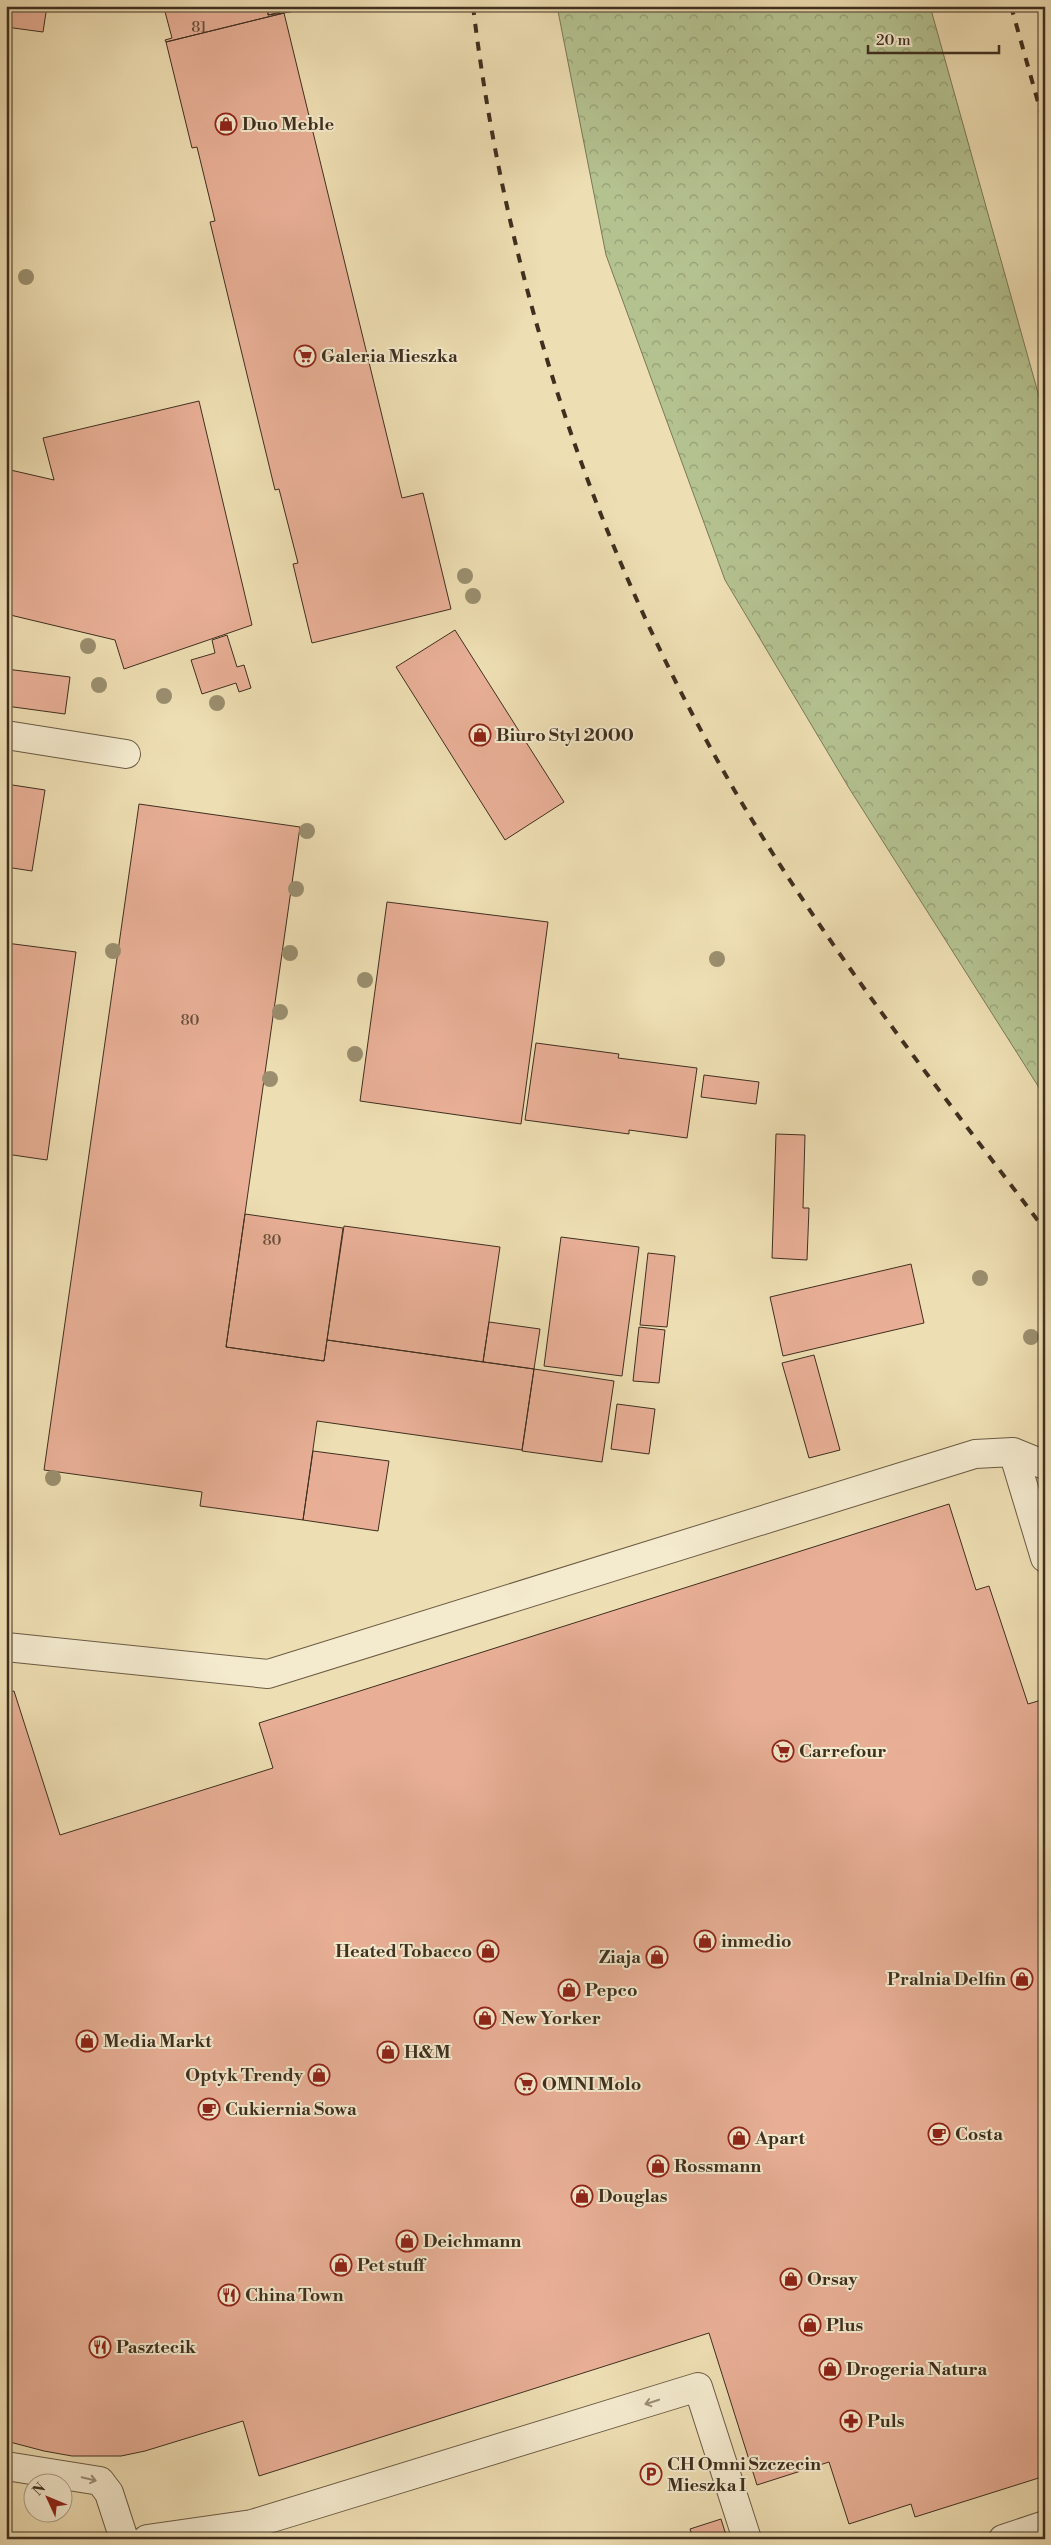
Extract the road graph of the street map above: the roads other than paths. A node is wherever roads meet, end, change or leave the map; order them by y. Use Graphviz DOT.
graph roads {
  1 [pos="6,736"];
  2 [pos="126,754"];
  3 [pos="1013,1452"];
  4 [pos="1045,1466"];
  5 [pos="1045,1558"];
  6 [pos="6,1647"];
  7 [pos="6,2466"];
  8 [pos="1045,2524"];
  9 [pos="124,2539"];
  10 [pos="148,2539"];
  11 [pos="747,2539"];
  12 [pos="1003,2539"];
  1 -- 2 [label="street"];
  3 -- 4 [label="street"];
  3 -- 5 [label="street"];
  3 -- 6 [label="street"];
  7 -- 9 [label="street, one-way"];
  8 -- 12 [label="street"];
  11 -- 10 [label="street, one-way"];
}
